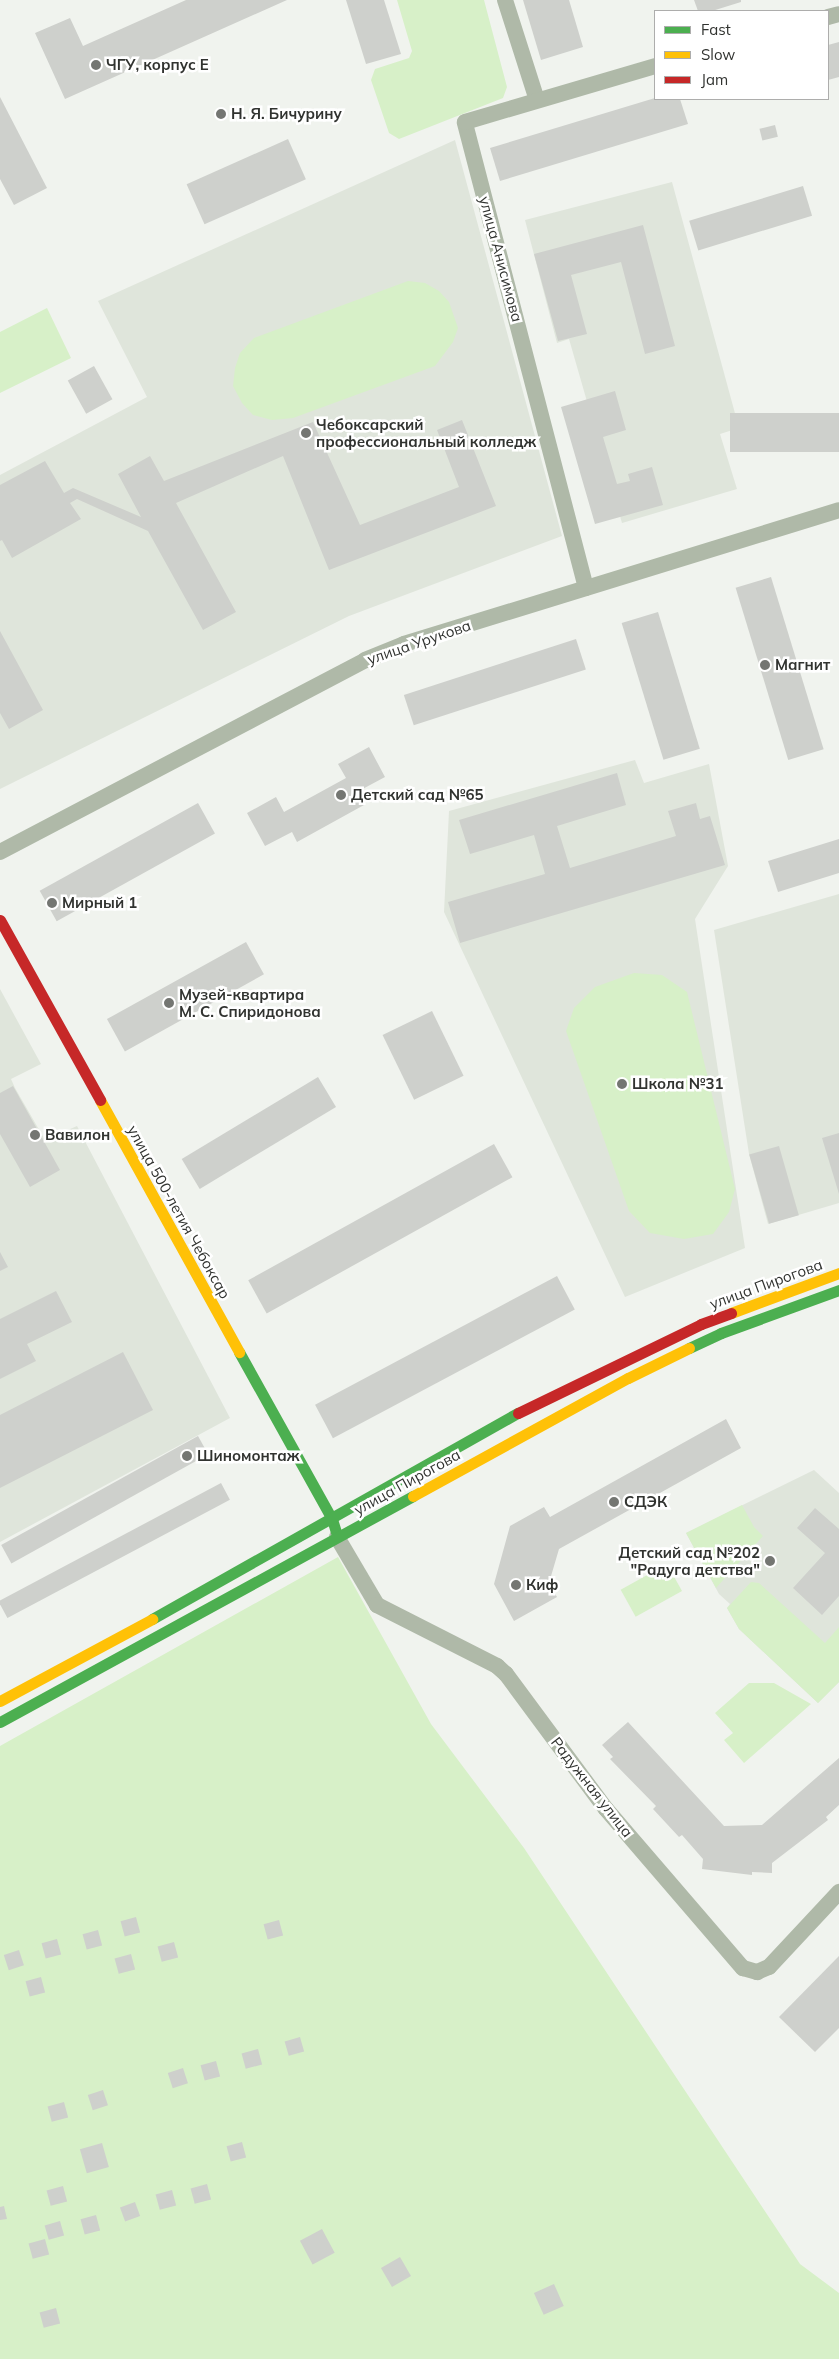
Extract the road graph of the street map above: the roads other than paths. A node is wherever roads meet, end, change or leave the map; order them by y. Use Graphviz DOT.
graph roads {
  1 [pos="505,0"];
  2 [pos="654,66"];
  3 [pos="537,100"];
  4 [pos="839,510"];
  5 [pos="586,588"];
  6 [pos="0,852"];
  7 [pos="0,920"];
  8 [pos="58,1024"];
  9 [pos="46,1030"];
  10 [pos="74,1053"];
  11 [pos="62,1060"];
  12 [pos="132,1159"];
  13 [pos="120,1166"];
  14 [pos="839,1273"];
  15 [pos="801,1286"];
  16 [pos="839,1290"];
  17 [pos="206,1291"];
  18 [pos="193,1298"];
  19 [pos="806,1300"];
  20 [pos="714,1319"];
  21 [pos="721,1333"];
  22 [pos="253,1377"];
  23 [pos="240,1384"];
  24 [pos="332,1519"];
  25 [pos="317,1522"];
  26 [pos="337,1537"];
  27 [pos="0,1701"];
  28 [pos="0,1722"];
  29 [pos="839,1892"];
  1 -- 3 [label="street"];
  2 -- 3 [label="street, улица Анисимова"];
  3 -- 5 [label="street, улица Анисимова"];
  4 -- 5 [label="street, улица Урукова"];
  5 -- 6 [label="street, улица Урукова"];
  7 -- 8 [label="main road, улица 500-летия Чебоксар"];
  8 -- 9 [label="main road"];
  8 -- 10 [label="main road, улица 500-летия Чебоксар"];
  10 -- 11 [label="main road"];
  10 -- 12 [label="main road, улица 500-летия Чебоксар"];
  12 -- 13 [label="main road"];
  12 -- 17 [label="main road, улица 500-летия Чебоксар"];
  14 -- 15 [label="main road, улица Пирогова"];
  15 -- 19 [label="main road"];
  15 -- 20 [label="main road, улица Пирогова"];
  16 -- 19 [label="main road, улица Пирогова"];
  17 -- 18 [label="main road"];
  17 -- 22 [label="main road, улица 500-летия Чебоксар"];
  19 -- 21 [label="main road, улица Пирогова"];
  20 -- 21 [label="main road"];
  20 -- 24 [label="main road, улица Пирогова"];
  21 -- 26 [label="main road, улица Пирогова"];
  22 -- 23 [label="main road"];
  22 -- 24 [label="main road, улица 500-летия Чебоксар"];
  24 -- 25 [label="main road, улица Пирогова"];
  24 -- 26 [label="main road, улица 500-летия Чебоксар"];
  25 -- 26 [label="main road"];
  25 -- 27 [label="main road"];
  26 -- 28 [label="main road, улица Пирогова"];
  26 -- 29 [label="street, Радужная улица"];
}
